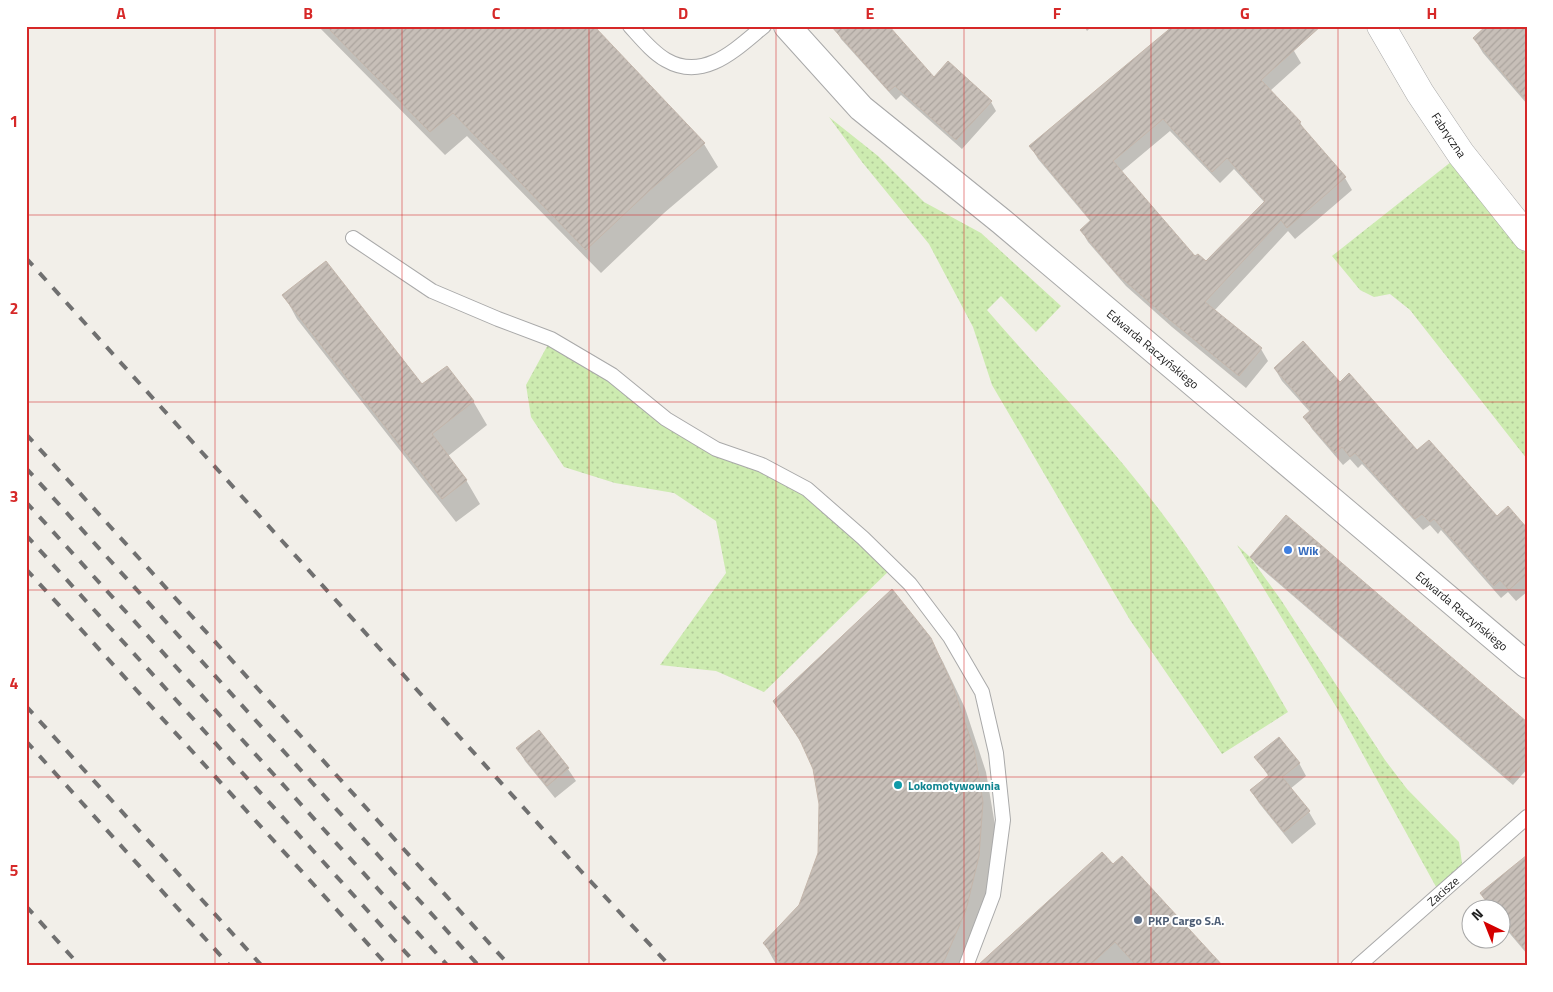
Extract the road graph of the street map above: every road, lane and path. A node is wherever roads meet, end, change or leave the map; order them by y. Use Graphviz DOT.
graph roads {
  1 [pos="630,26"];
  2 [pos="764,26"];
  3 [pos="787,26"];
  4 [pos="1381,26"];
  5 [pos="1527,237"];
  6 [pos="352,238"];
  7 [pos="1527,665"];
  8 [pos="1527,816"];
  9 [pos="966,966"];
  10 [pos="1358,966"];
  1 -- 2 [label="lane"];
  3 -- 7 [label="street, Edwarda Raczyńskiego"];
  4 -- 5 [label="street, Fabryczna"];
  6 -- 9 [label="lane"];
  8 -- 10 [label="lane, Zacisze"];
}
